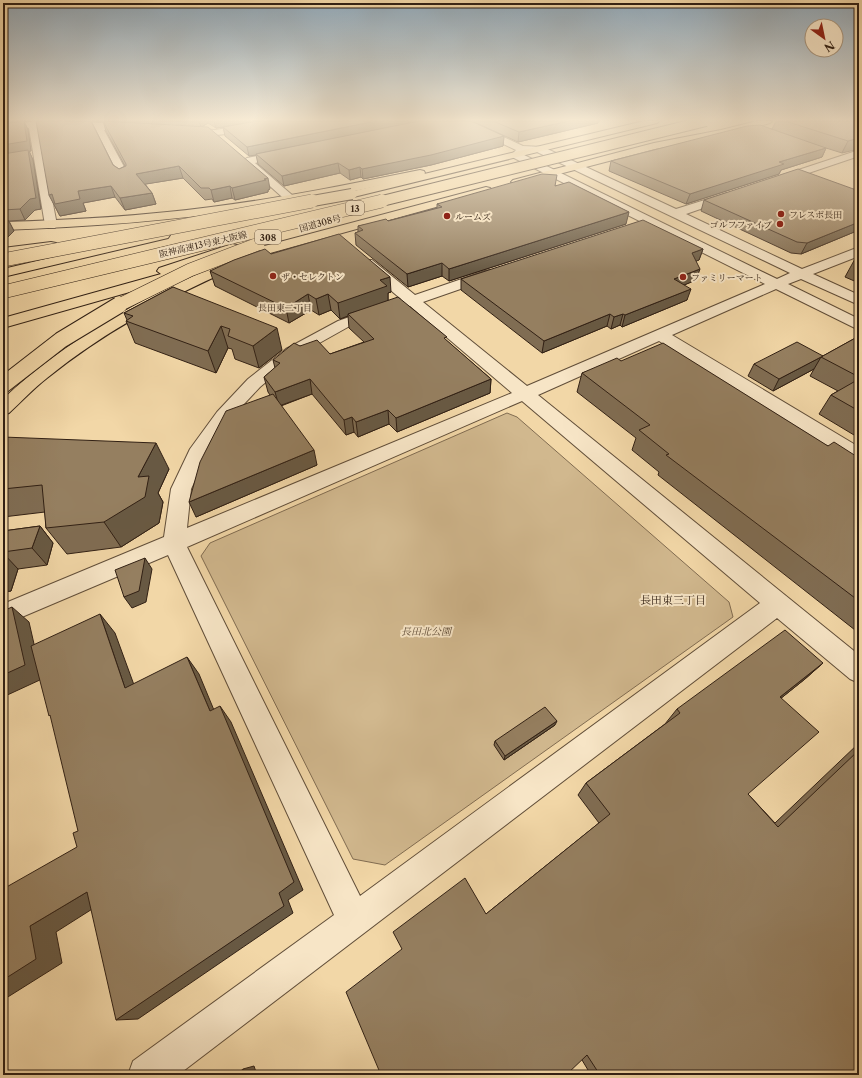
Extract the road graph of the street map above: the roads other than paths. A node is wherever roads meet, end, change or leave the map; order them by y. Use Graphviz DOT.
graph roads {
  1 [pos="39,171"];
  2 [pos="122,171"];
  3 [pos="260,171"];
  4 [pos="428,171"];
  5 [pos="441,171"];
  6 [pos="463,171"];
  7 [pos="483,171"];
  8 [pos="490,171"];
  9 [pos="518,171"];
  10 [pos="531,171"];
  11 [pos="549,171"];
  12 [pos="559,171"];
  13 [pos="585,171"];
  14 [pos="804,171"];
  15 [pos="552,173"];
  16 [pos="124,176"];
  17 [pos="768,183"];
  18 [pos="738,193"];
  19 [pos="293,201"];
  20 [pos="674,214"];
  21 [pos="238,216"];
  22 [pos="650,222"];
  23 [pos="51,225"];
  24 [pos="3,226"];
  25 [pos="307,229"];
  26 [pos="329,231"];
  27 [pos="622,231"];
  28 [pos="157,236"];
  29 [pos="294,241"];
  30 [pos="859,251"];
  31 [pos="3,252"];
  32 [pos="3,260"];
  33 [pos="508,268"];
  34 [pos="3,272"];
  35 [pos="801,274"];
  36 [pos="3,283"];
  37 [pos="776,284"];
  38 [pos="3,291"];
  39 [pos="411,300"];
  40 [pos="859,301"];
  41 [pos="49,311"];
  42 [pos="3,323"];
  43 [pos="859,325"];
  44 [pos="661,335"];
  45 [pos="3,384"];
  46 [pos="524,394"];
  47 [pos="3,409"];
  48 [pos="859,456"];
  49 [pos="174,543"];
  50 [pos="778,603"];
  51 [pos="3,615"];
  52 [pos="859,671"];
  53 [pos="354,921"];
  54 [pos="147,1075"];
  1 -- 23 [label="street"];
  2 -- 16 [label="street"];
  3 -- 19 [label="street"];
  4 -- 19 [label="main road, 308"];
  5 -- 28 [label="main road, 国道308号 / 308"];
  6 -- 21 [label="main road, bridge"];
  7 -- 36 [label="main road, 阪神高速13号東大阪線 / 13"];
  8 -- 38 [label="main road, 阪神高速13号東大阪線 / 13, bridge"];
  9 -- 41 [label="main road, 国道308号 / 308"];
  10 -- 25 [label="main road, bridge"];
  11 -- 15 [label="street"];
  12 -- 15 [label="main road, 308"];
  13 -- 20 [label="street"];
  14 -- 17 [label="street"];
  15 -- 22 [label="street"];
  15 -- 26 [label="main road, 308"];
  18 -- 20 [label="street"];
  19 -- 23 [label="main road"];
  19 -- 28 [label="main road, 308"];
  20 -- 35 [label="street"];
  21 -- 31 [label="main road, bridge"];
  21 -- 32 [label="main road, bridge"];
  22 -- 27 [label="street"];
  22 -- 37 [label="street"];
  23 -- 24 [label="main road"];
  25 -- 38 [label="main road, bridge"];
  25 -- 45 [label="main road, bridge"];
  26 -- 29 [label="main road, 308"];
  26 -- 39 [label="street"];
  28 -- 34 [label="main road, 国道308号 / 308"];
  29 -- 41 [label="main road, 308"];
  29 -- 47 [label="main road"];
  30 -- 35 [label="street"];
  33 -- 39 [label="street"];
  35 -- 37 [label="street"];
  35 -- 40 [label="street"];
  37 -- 43 [label="street"];
  37 -- 44 [label="street"];
  39 -- 46 [label="street"];
  39 -- 49 [label="street"];
  41 -- 42 [label="main road, 国道308号 / 308"];
  44 -- 46 [label="street"];
  44 -- 48 [label="street"];
  46 -- 49 [label="street"];
  46 -- 50 [label="street"];
  49 -- 51 [label="street"];
  49 -- 53 [label="street"];
  50 -- 52 [label="street"];
  50 -- 53 [label="street"];
  53 -- 54 [label="street"];
}
